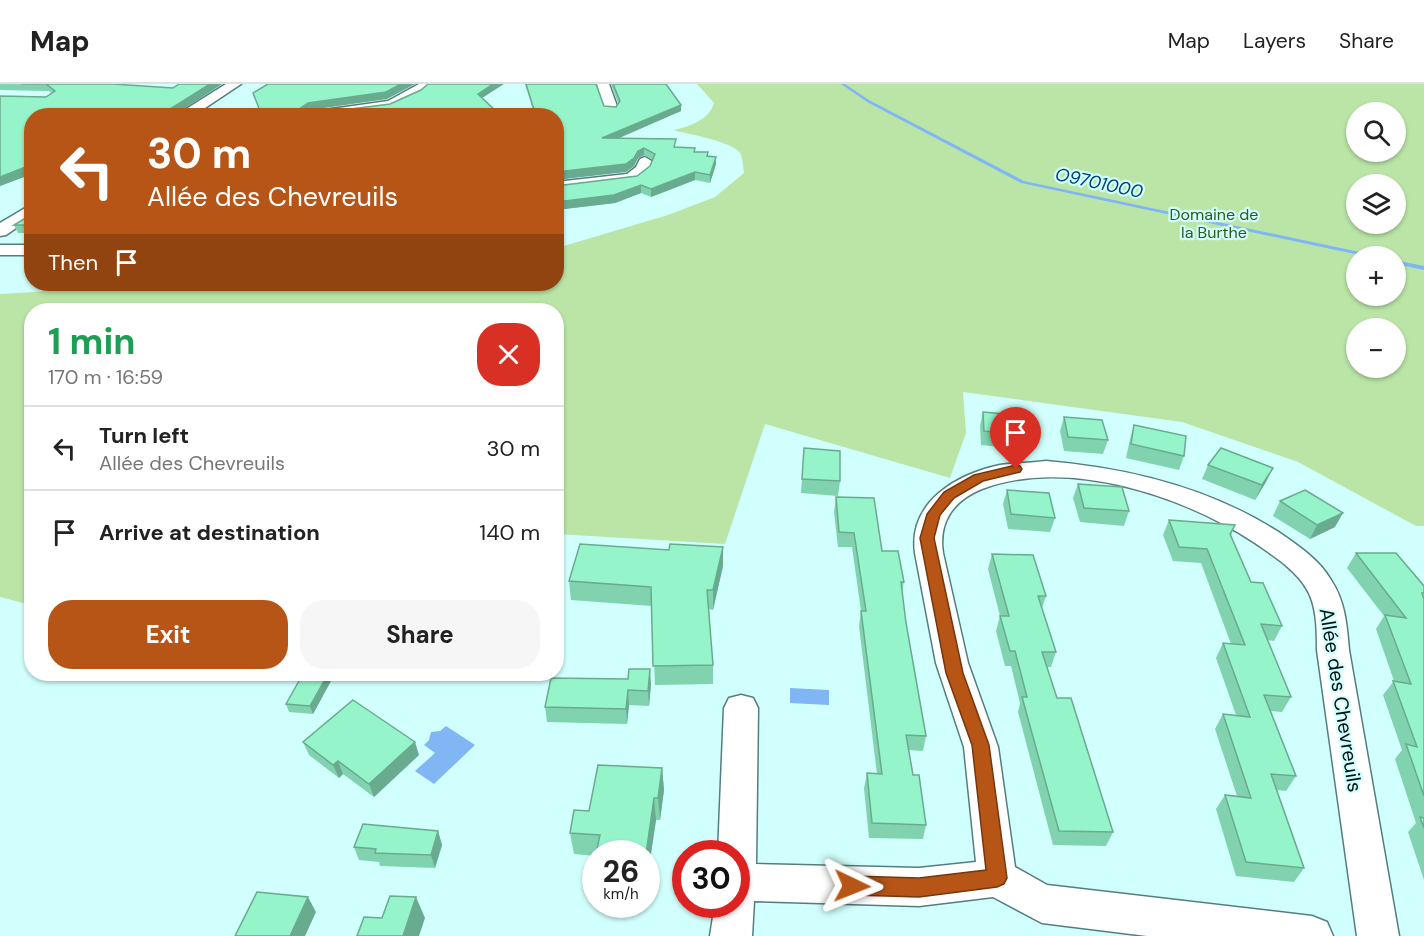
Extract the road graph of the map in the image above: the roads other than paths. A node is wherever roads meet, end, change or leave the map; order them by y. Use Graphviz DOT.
graph roads {
  1 [pos="235,84"];
  2 [pos="428,84"];
  3 [pos="603,84"];
  4 [pos="392,105"];
  5 [pos="195,108"];
  6 [pos="370,108"];
  7 [pos="395,108"];
  8 [pos="611,109"];
  9 [pos="645,162"];
  10 [pos="564,186"];
  11 [pos="24,214"];
  12 [pos="0,231"];
  13 [pos="0,250"];
  14 [pos="24,250"];
  15 [pos="741,708"];
  16 [pos="738,840"];
  17 [pos="997,878"];
  18 [pos="750,882"];
  19 [pos="733,918"];
  20 [pos="731,936"];
  21 [pos="1312,936"];
  22 [pos="1378,936"];
  1 -- 5 [label="street"];
  2 -- 4 [label="street"];
  3 -- 8 [label="street"];
  4 -- 6 [label="street"];
  4 -- 7 [label="street"];
  9 -- 10 [label="street"];
  11 -- 12 [label="street"];
  13 -- 14 [label="street"];
  15 -- 16 [label="street"];
  17 -- 18 [label="street"];
  17 -- 21 [label="street"];
  17 -- 22 [label="street, Allée des Chevreuils"];
  19 -- 20 [label="street"];
}
